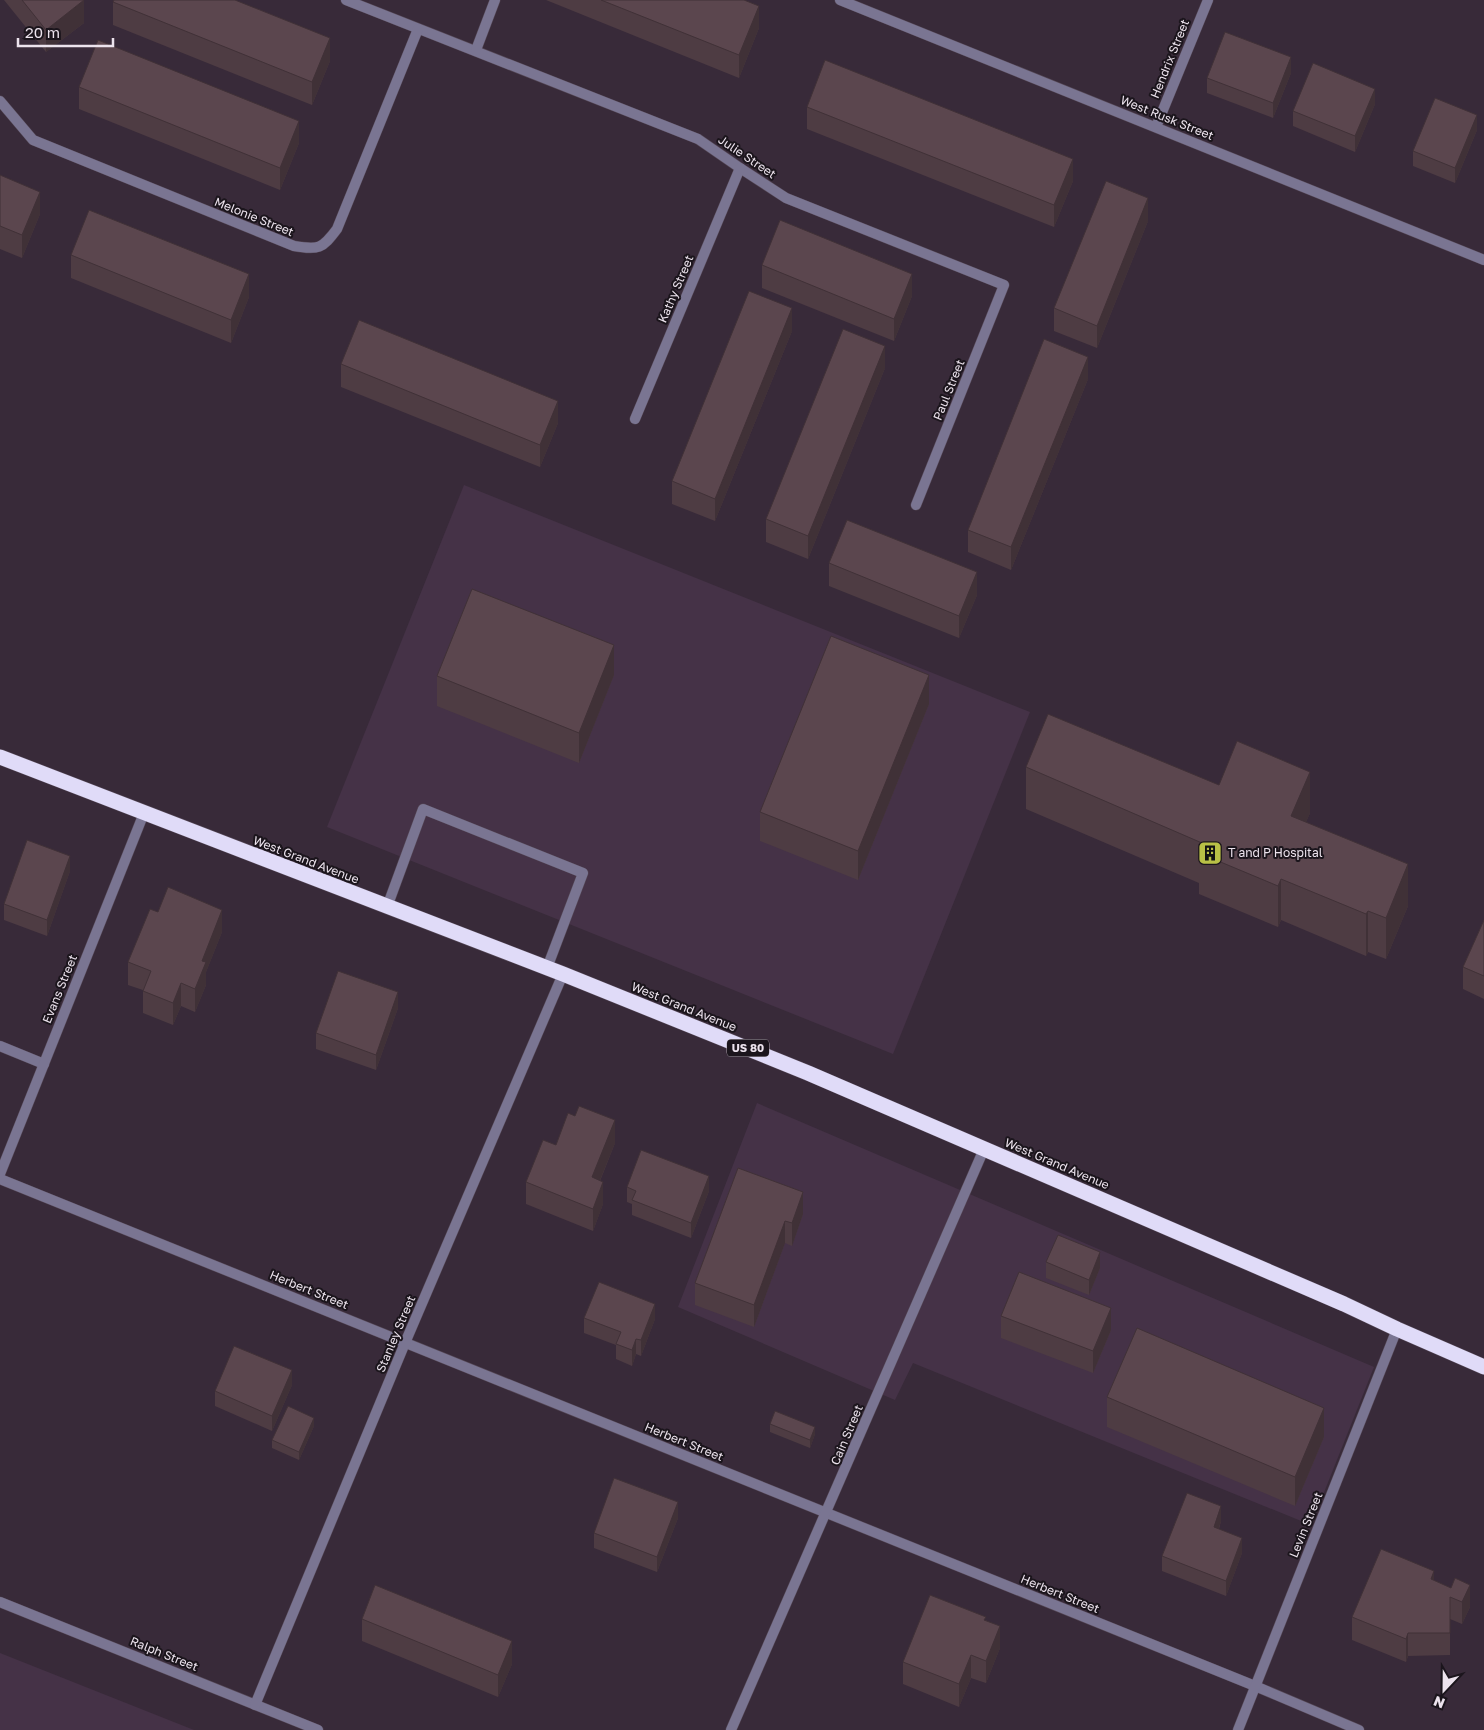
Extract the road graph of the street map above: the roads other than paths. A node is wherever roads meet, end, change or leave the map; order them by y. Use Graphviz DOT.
graph roads {
  1 [pos="346,0"];
  2 [pos="495,0"];
  3 [pos="840,0"];
  4 [pos="1208,0"];
  5 [pos="418,29"];
  6 [pos="476,50"];
  7 [pos="0,101"];
  8 [pos="1156,127"];
  9 [pos="740,168"];
  10 [pos="1484,260"];
  11 [pos="1004,285"];
  12 [pos="635,419"];
  13 [pos="916,505"];
  14 [pos="0,757"];
  15 [pos="144,813"];
  16 [pos="386,907"];
  17 [pos="547,968"];
  18 [pos="563,974"];
  19 [pos="0,1046"];
  20 [pos="44,1064"];
  21 [pos="984,1149"];
  22 [pos="0,1174"];
  23 [pos="0,1179"];
  24 [pos="1397,1329"];
  25 [pos="405,1342"];
  26 [pos="1484,1367"];
  27 [pos="826,1513"];
  28 [pos="0,1602"];
  29 [pos="1256,1686"];
  30 [pos="255,1705"];
  31 [pos="318,1730"];
  32 [pos="731,1730"];
  33 [pos="1238,1730"];
  34 [pos="1359,1730"];
  1 -- 5 [label="street, Julie Street"];
  2 -- 6 [label="street"];
  3 -- 8 [label="street, West Rusk Street"];
  4 -- 8 [label="street, Hendrix Street"];
  5 -- 6 [label="street, Julie Street"];
  5 -- 7 [label="street, Melonie Street"];
  6 -- 9 [label="street, Julie Street"];
  8 -- 10 [label="street, West Rusk Street"];
  9 -- 11 [label="street, Julie Street"];
  9 -- 12 [label="street, Kathy Street"];
  11 -- 13 [label="street, Paul Street"];
  14 -- 15 [label="highway, West Grand Avenue / US 80"];
  15 -- 16 [label="highway, West Grand Avenue / US 80"];
  15 -- 20 [label="street, Evans Street"];
  16 -- 17 [label="highway, West Grand Avenue / US 80"];
  16 -- 17 [label="street"];
  17 -- 18 [label="highway, West Grand Avenue / US 80"];
  18 -- 21 [label="highway, West Grand Avenue / US 80"];
  18 -- 25 [label="street, Stanley Street"];
  19 -- 20 [label="street"];
  20 -- 22 [label="street, Evans Street"];
  21 -- 24 [label="highway, West Grand Avenue / US 80"];
  21 -- 27 [label="street, Cain Street"];
  23 -- 25 [label="street, Herbert Street"];
  24 -- 26 [label="highway, West Grand Avenue / US 80"];
  24 -- 29 [label="street, Levin Street"];
  25 -- 27 [label="street, Herbert Street"];
  25 -- 30 [label="street, Stanley Street"];
  27 -- 29 [label="street, Herbert Street"];
  27 -- 32 [label="street, Cain Street"];
  28 -- 30 [label="street, Ralph Street"];
  29 -- 33 [label="street, Levin Street"];
  29 -- 34 [label="street, Herbert Street"];
  30 -- 31 [label="street, Ralph Street"];
}
